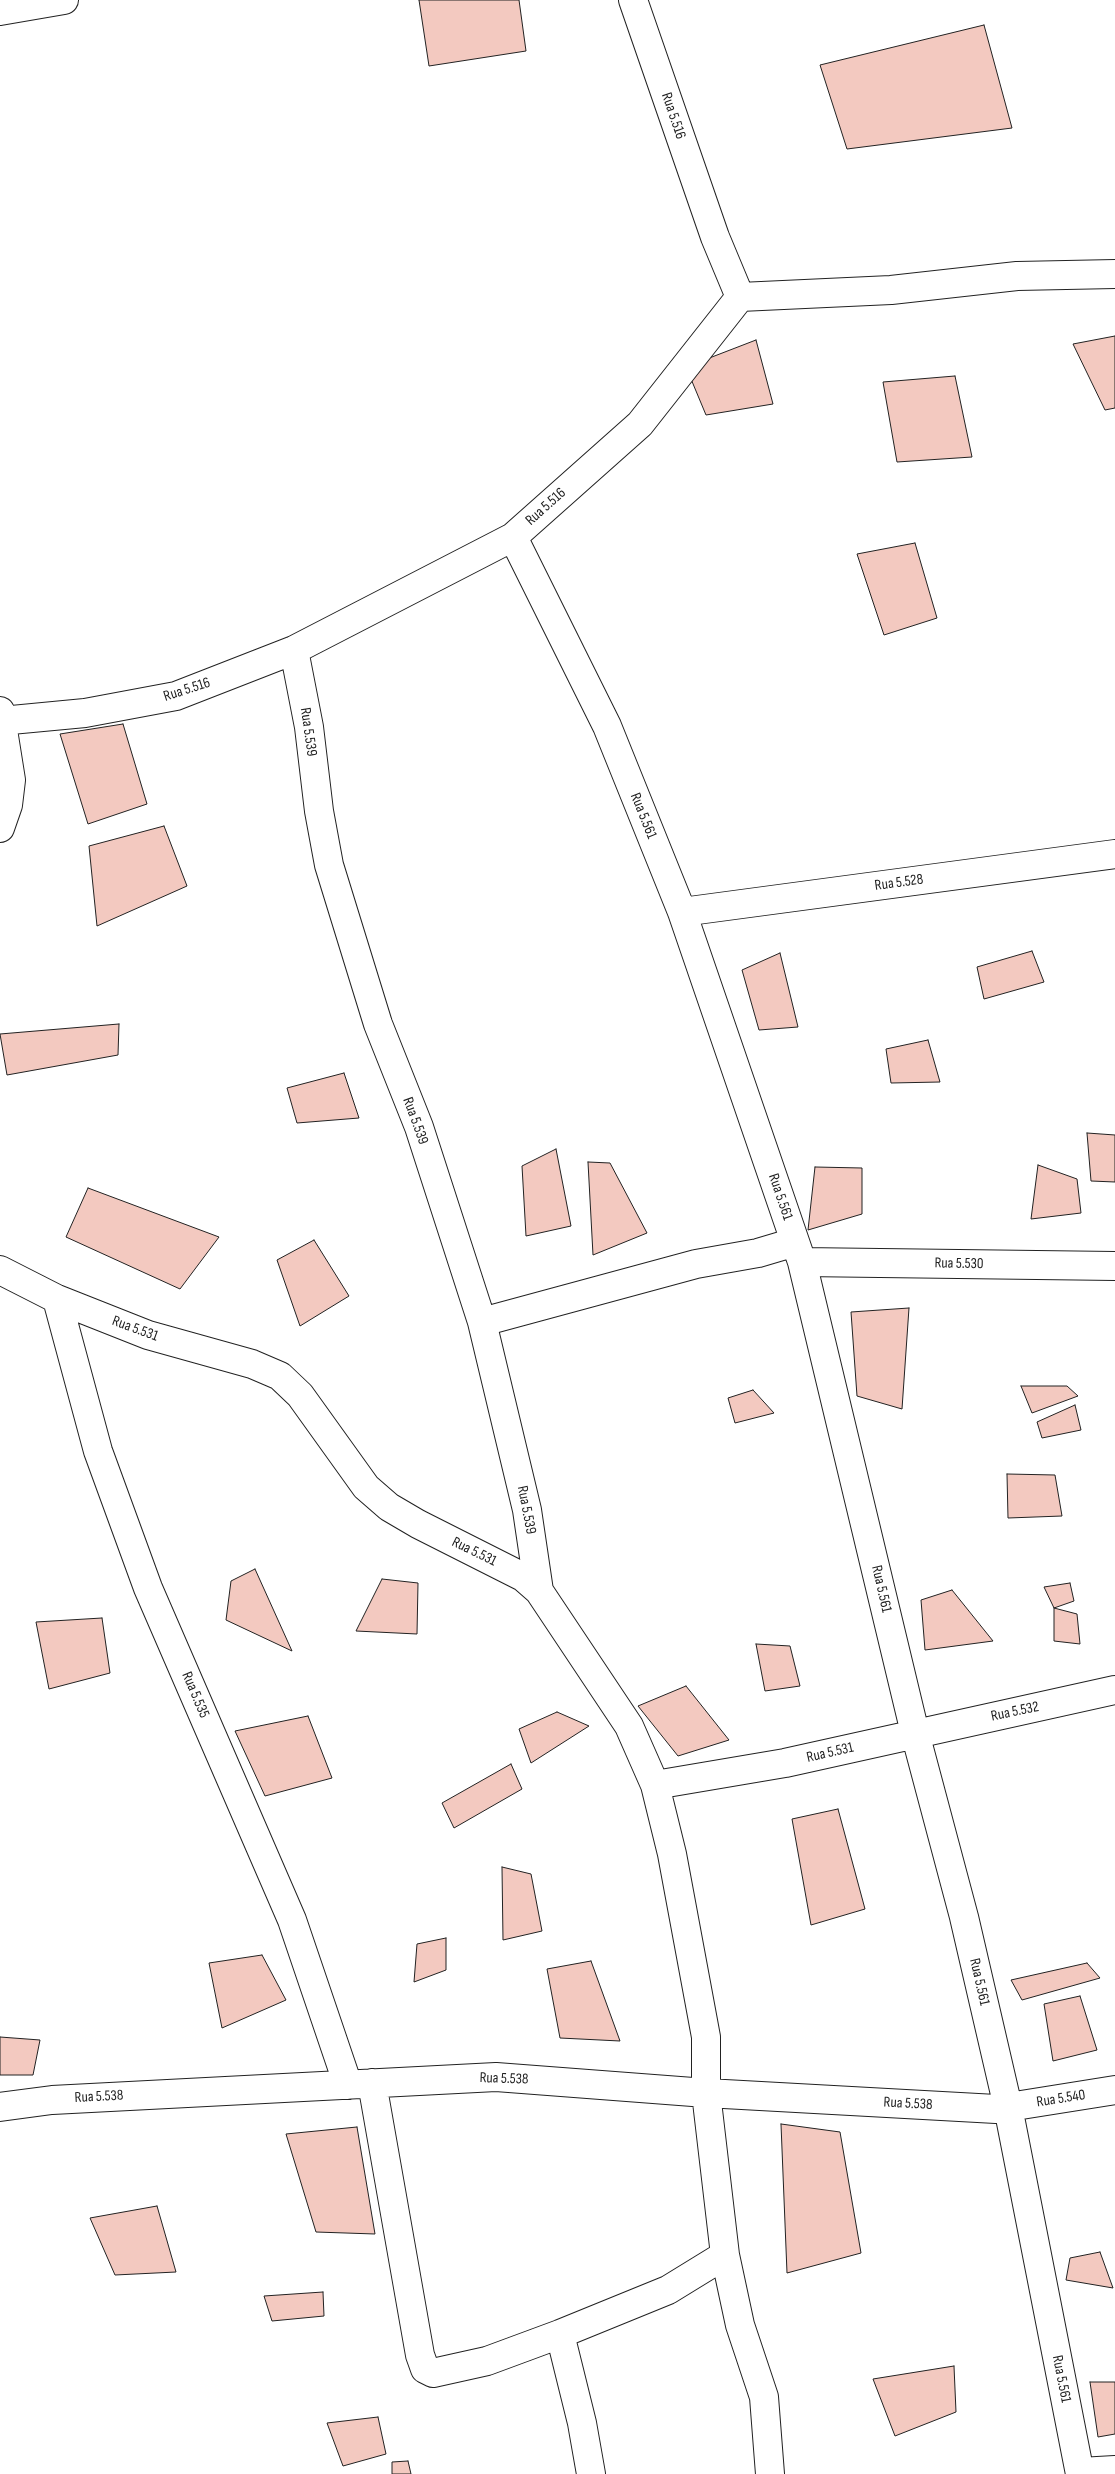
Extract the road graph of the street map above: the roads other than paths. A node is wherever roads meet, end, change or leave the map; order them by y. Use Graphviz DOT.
graph roads {
  1 [pos="64,0"];
  2 [pos="632,0"];
  3 [pos="0,11"];
  4 [pos="1115,274"];
  5 [pos="740,297"];
  6 [pos="513,537"];
  7 [pos="294,650"];
  8 [pos="1,718"];
  9 [pos="0,828"];
  10 [pos="1115,854"];
  11 [pos="682,912"];
  12 [pos="799,1252"];
  13 [pos="1115,1266"];
  14 [pos="0,1270"];
  15 [pos="57,1299"];
  16 [pos="482,1322"];
  17 [pos="539,1591"];
  18 [pos="1115,1690"];
  19 [pos="915,1734"];
  20 [pos="655,1785"];
  21 [pos="360,2084"];
  22 [pos="1115,2090"];
  23 [pos="706,2093"];
  24 [pos="0,2107"];
  25 [pos="1008,2107"];
  26 [pos="726,2256"];
  27 [pos="560,2334"];
  28 [pos="1115,2470"];
  29 [pos="1080,2473"];
  30 [pos="591,2474"];
  31 [pos="770,2474"];
  1 -- 3 [label="street"];
  2 -- 5 [label="street, Rua 5.516"];
  4 -- 5 [label="street"];
  5 -- 6 [label="street, Rua 5.516"];
  6 -- 7 [label="street, Rua 5.516"];
  6 -- 11 [label="street, Rua 5.561"];
  7 -- 8 [label="street, Rua 5.516"];
  7 -- 16 [label="street, Rua 5.539"];
  8 -- 9 [label="street"];
  10 -- 11 [label="street, Rua 5.528"];
  11 -- 12 [label="street, Rua 5.561"];
  12 -- 13 [label="street, Rua 5.530"];
  12 -- 16 [label="street, Rua 5.530"];
  12 -- 19 [label="street, Rua 5.561"];
  14 -- 15 [label="street, Rua 5.531"];
  15 -- 17 [label="street, Rua 5.531"];
  15 -- 21 [label="street, Rua 5.535"];
  16 -- 17 [label="street, Rua 5.539"];
  17 -- 20 [label="street, Rua 5.531"];
  18 -- 19 [label="street, Rua 5.532"];
  19 -- 20 [label="street, Rua 5.531"];
  19 -- 25 [label="street, Rua 5.561"];
  20 -- 23 [label="street"];
  21 -- 23 [label="street, Rua 5.538"];
  21 -- 24 [label="street, Rua 5.538"];
  21 -- 27 [label="street, Rua 5.535"];
  22 -- 25 [label="street, Rua 5.540"];
  23 -- 25 [label="street, Rua 5.538"];
  23 -- 26 [label="street"];
  25 -- 29 [label="street, Rua 5.561"];
  26 -- 27 [label="street"];
  26 -- 31 [label="street"];
  27 -- 30 [label="street"];
  28 -- 29 [label="street"];
}
